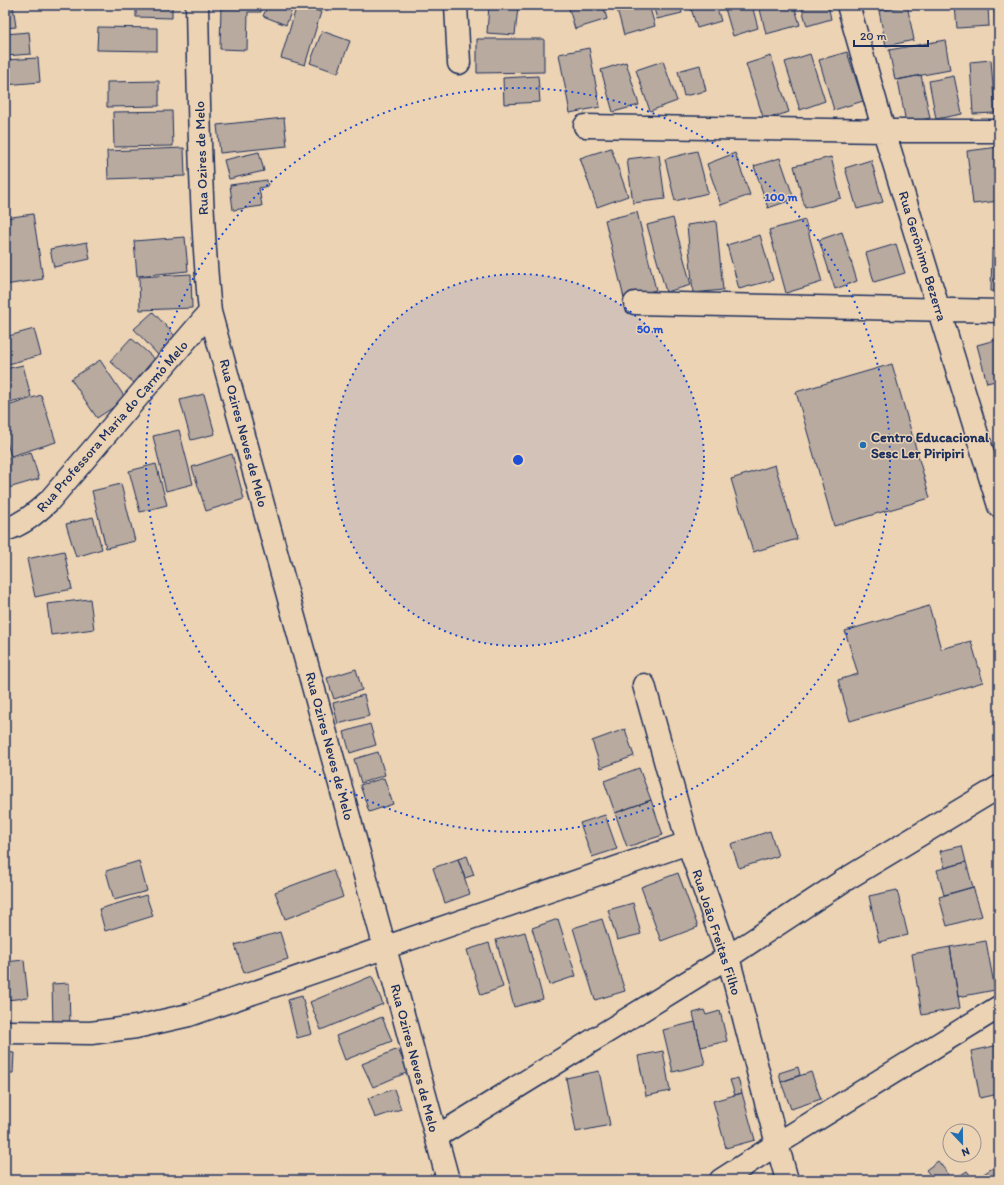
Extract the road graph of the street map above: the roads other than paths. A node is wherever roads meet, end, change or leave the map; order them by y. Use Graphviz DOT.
graph roads {
  1 [pos="197,5"];
  2 [pos="456,5"];
  3 [pos="848,5"];
  4 [pos="459,63"];
  5 [pos="586,126"];
  6 [pos="884,131"];
  7 [pos="999,131"];
  8 [pos="635,303"];
  9 [pos="939,310"];
  10 [pos="999,311"];
  11 [pos="210,312"];
  12 [pos="999,506"];
  13 [pos="5,530"];
  14 [pos="644,685"];
  15 [pos="999,787"];
  16 [pos="688,843"];
  17 [pos="386,948"];
  18 [pos="728,957"];
  19 [pos="999,1007"];
  20 [pos="5,1032"];
  21 [pos="436,1137"];
  22 [pos="777,1144"];
  23 [pos="448,1180"];
  24 [pos="721,1180"];
  25 [pos="787,1180"];
  1 -- 11 [label="street, Rua Ozires de Melo"];
  2 -- 4 [label="street"];
  3 -- 6 [label="street, Rua Gerônimo Bezerra"];
  5 -- 6 [label="street"];
  6 -- 7 [label="street"];
  6 -- 9 [label="street, Rua Gerônimo Bezerra"];
  8 -- 9 [label="street"];
  9 -- 10 [label="street"];
  9 -- 12 [label="street, Rua Gerônimo Bezerra"];
  11 -- 13 [label="street, Rua Professora Maria do Carmo Melo"];
  11 -- 17 [label="street, Rua Ozires Neves de Melo"];
  14 -- 16 [label="street, Rua João Freitas Filho"];
  15 -- 18 [label="street"];
  16 -- 17 [label="street"];
  16 -- 18 [label="street, Rua João Freitas Filho"];
  17 -- 20 [label="street"];
  17 -- 21 [label="street, Rua Ozires Neves de Melo"];
  18 -- 21 [label="street"];
  18 -- 22 [label="street, Rua João Freitas Filho"];
  19 -- 22 [label="street"];
  21 -- 23 [label="street, Rua Ozires Neves de Melo"];
  22 -- 24 [label="street"];
  22 -- 25 [label="street, Rua João Freitas Filho"];
}
